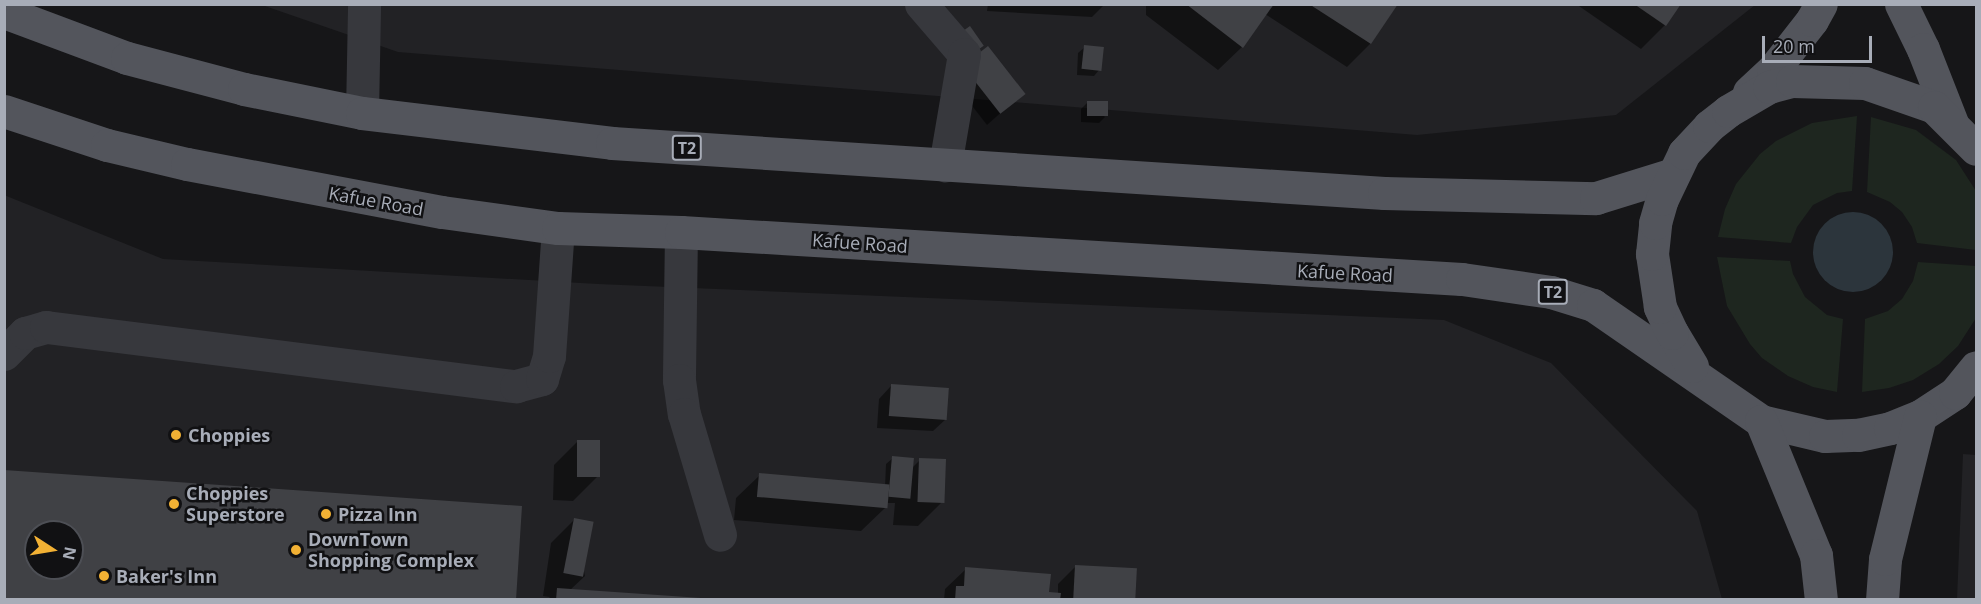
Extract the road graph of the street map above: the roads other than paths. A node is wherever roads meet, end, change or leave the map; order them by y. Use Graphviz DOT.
graph roads {
  1 [pos="364,4"];
  2 [pos="921,4"];
  3 [pos="1821,4"];
  4 [pos="1901,4"];
  5 [pos="4,12"];
  6 [pos="4,111"];
  7 [pos="1728,111"];
  8 [pos="362,113"];
  9 [pos="1952,123"];
  10 [pos="1977,149"];
  11 [pos="945,165"];
  12 [pos="1673,174"];
  13 [pos="558,228"];
  14 [pos="681,232"];
  15 [pos="4,354"];
  16 [pos="1976,367"];
  17 [pos="1701,380"];
  18 [pos="1920,416"];
  19 [pos="1761,421"];
  20 [pos="720,535"];
  21 [pos="1821,600"];
  22 [pos="1882,600"];
  1 -- 8 [label="street"];
  2 -- 11 [label="street"];
  3 -- 7 [label="main road"];
  4 -- 9 [label="main road"];
  5 -- 8 [label="main road, T2"];
  6 -- 13 [label="main road, Kafue Road / T2"];
  7 -- 9 [label="main road"];
  7 -- 12 [label="main road"];
  8 -- 11 [label="main road, T2"];
  9 -- 10 [label="main road"];
  11 -- 12 [label="main road, T2"];
  12 -- 17 [label="main road"];
  13 -- 14 [label="main road, Kafue Road / T2"];
  13 -- 15 [label="street"];
  14 -- 17 [label="main road, Kafue Road / T2"];
  14 -- 20 [label="street"];
  16 -- 18 [label="main road"];
  17 -- 19 [label="main road, Kafue Road"];
  18 -- 19 [label="main road"];
  18 -- 22 [label="main road"];
  19 -- 21 [label="main road"];
}
